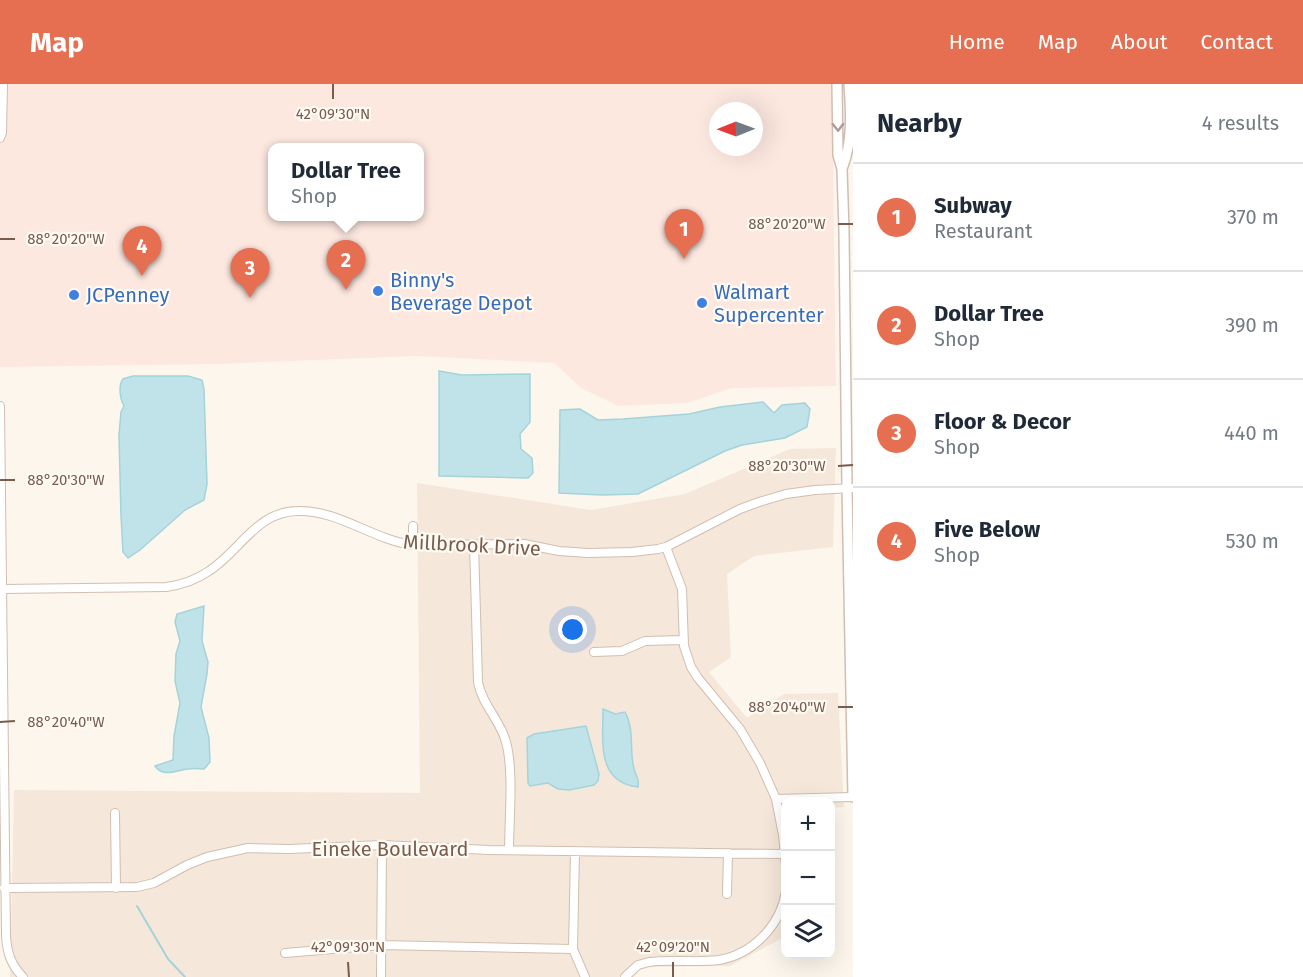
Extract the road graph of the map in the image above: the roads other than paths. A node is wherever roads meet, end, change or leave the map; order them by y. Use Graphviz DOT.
graph roads {
  1 [pos="3,84"];
  2 [pos="837,84"];
  3 [pos="849,84"];
  4 [pos="0,138"];
  5 [pos="843,169"];
  6 [pos="0,406"];
  7 [pos="850,488"];
  8 [pos="413,526"];
  9 [pos="413,545"];
  10 [pos="474,545"];
  11 [pos="666,547"];
  12 [pos="2,589"];
  13 [pos="684,640"];
  14 [pos="594,652"];
  15 [pos="852,797"];
  16 [pos="776,799"];
  17 [pos="115,813"];
  18 [pos="382,845"];
  19 [pos="508,850"];
  20 [pos="575,851"];
  21 [pos="784,851"];
  22 [pos="728,853"];
  23 [pos="781,854"];
  24 [pos="4,888"];
  25 [pos="116,888"];
  26 [pos="727,894"];
  27 [pos="782,905"];
  28 [pos="381,945"];
  29 [pos="573,950"];
  30 [pos="285,953"];
  31 [pos="24,977"];
  32 [pos="381,977"];
  33 [pos="585,977"];
  34 [pos="624,977"];
  1 -- 4 [label="street"];
  2 -- 5 [label="street, one-way"];
  3 -- 5 [label="street"];
  5 -- 7 [label="street"];
  6 -- 12 [label="street"];
  7 -- 11 [label="street, Millbrook Drive"];
  7 -- 15 [label="street"];
  8 -- 9 [label="street"];
  9 -- 10 [label="street, Millbrook Drive"];
  9 -- 12 [label="street, Millbrook Drive"];
  10 -- 11 [label="street, Millbrook Drive"];
  10 -- 19 [label="street"];
  11 -- 13 [label="street"];
  12 -- 24 [label="street"];
  13 -- 14 [label="street"];
  13 -- 16 [label="street"];
  15 -- 16 [label="street"];
  16 -- 21 [label="street"];
  17 -- 25 [label="street"];
  18 -- 19 [label="street, Eineke Boulevard"];
  18 -- 25 [label="street, Eineke Boulevard"];
  18 -- 28 [label="street"];
  19 -- 20 [label="street, Eineke Boulevard"];
  20 -- 22 [label="street, Eineke Boulevard"];
  20 -- 29 [label="street"];
  22 -- 23 [label="street, Eineke Boulevard"];
  22 -- 26 [label="street"];
  24 -- 25 [label="street, Eineke Boulevard"];
  24 -- 31 [label="street"];
  27 -- 34 [label="street"];
  28 -- 29 [label="street"];
  28 -- 30 [label="street"];
  28 -- 32 [label="street"];
  29 -- 33 [label="street"];
}
